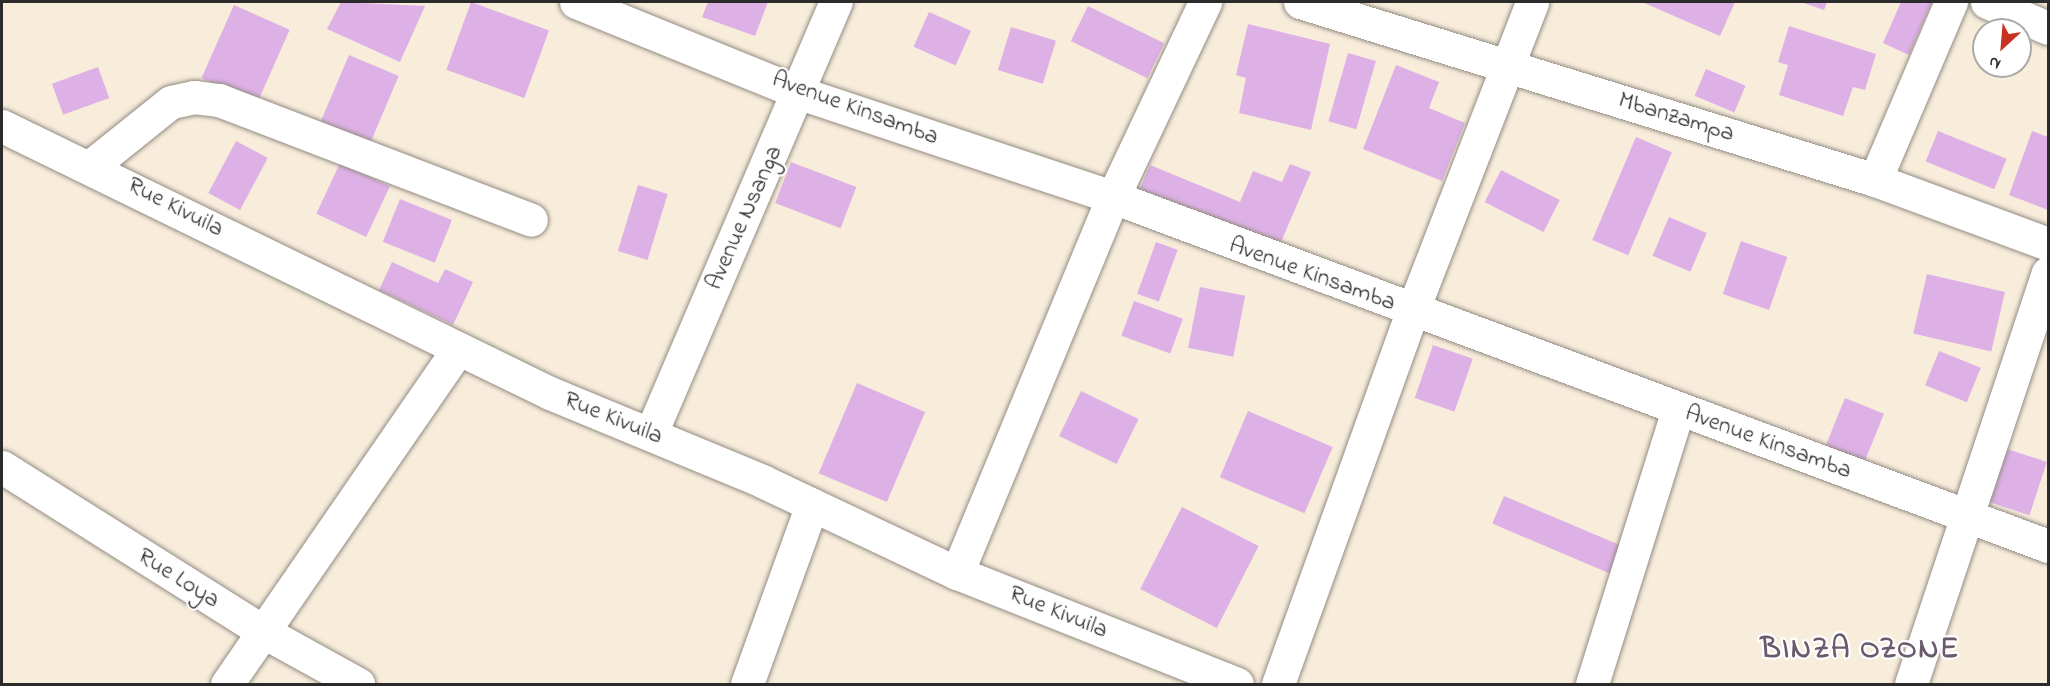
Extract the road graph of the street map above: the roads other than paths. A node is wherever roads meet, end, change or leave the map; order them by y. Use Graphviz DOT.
graph roads {
  1 [pos="576,2"];
  2 [pos="836,2"];
  3 [pos="1205,2"];
  4 [pos="1300,2"];
  5 [pos="1532,2"];
  6 [pos="1951,2"];
  7 [pos="1987,2"];
  8 [pos="2049,28"];
  9 [pos="1505,65"];
  10 [pos="800,93"];
  11 [pos="2,126"];
  12 [pos="92,166"];
  13 [pos="1875,180"];
  14 [pos="1113,197"];
  15 [pos="531,220"];
  16 [pos="2049,244"];
  17 [pos="2049,273"];
  18 [pos="1412,312"];
  19 [pos="458,349"];
  20 [pos="1678,410"];
  21 [pos="651,433"];
  22 [pos="2,467"];
  23 [pos="812,504"];
  24 [pos="1968,516"];
  25 [pos="2049,546"];
  26 [pos="957,573"];
  27 [pos="262,631"];
  28 [pos="227,684"];
  29 [pos="358,684"];
  30 [pos="747,684"];
  31 [pos="1237,684"];
  32 [pos="1278,684"];
  33 [pos="1592,684"];
  34 [pos="1911,684"];
  1 -- 10 [label="street, Avenue Kinsamba"];
  2 -- 10 [label="street, Avenue Nsanga"];
  3 -- 14 [label="street"];
  4 -- 9 [label="street, Mbanzampa"];
  5 -- 9 [label="street"];
  6 -- 13 [label="street"];
  7 -- 8 [label="street"];
  9 -- 13 [label="street, Mbanzampa"];
  9 -- 18 [label="street"];
  10 -- 14 [label="street, Avenue Kinsamba"];
  10 -- 21 [label="street, Avenue Nsanga"];
  11 -- 12 [label="street, Rue Kivuila"];
  12 -- 15 [label="street"];
  12 -- 19 [label="street, Rue Kivuila"];
  13 -- 16 [label="street, Mbanzampa"];
  14 -- 18 [label="street, Avenue Kinsamba"];
  14 -- 26 [label="street"];
  17 -- 24 [label="street"];
  18 -- 20 [label="street, Avenue Kinsamba"];
  18 -- 32 [label="street"];
  19 -- 21 [label="street, Rue Kivuila"];
  19 -- 27 [label="street"];
  20 -- 24 [label="street, Avenue Kinsamba"];
  20 -- 33 [label="street"];
  21 -- 23 [label="street, Rue Kivuila"];
  22 -- 27 [label="street, Rue Loya"];
  23 -- 26 [label="street, Rue Kivuila"];
  23 -- 30 [label="street"];
  24 -- 25 [label="street, Avenue Kinsamba"];
  24 -- 34 [label="street"];
  26 -- 31 [label="street, Rue Kivuila"];
  27 -- 28 [label="street"];
  27 -- 29 [label="street, Rue Loya"];
}
